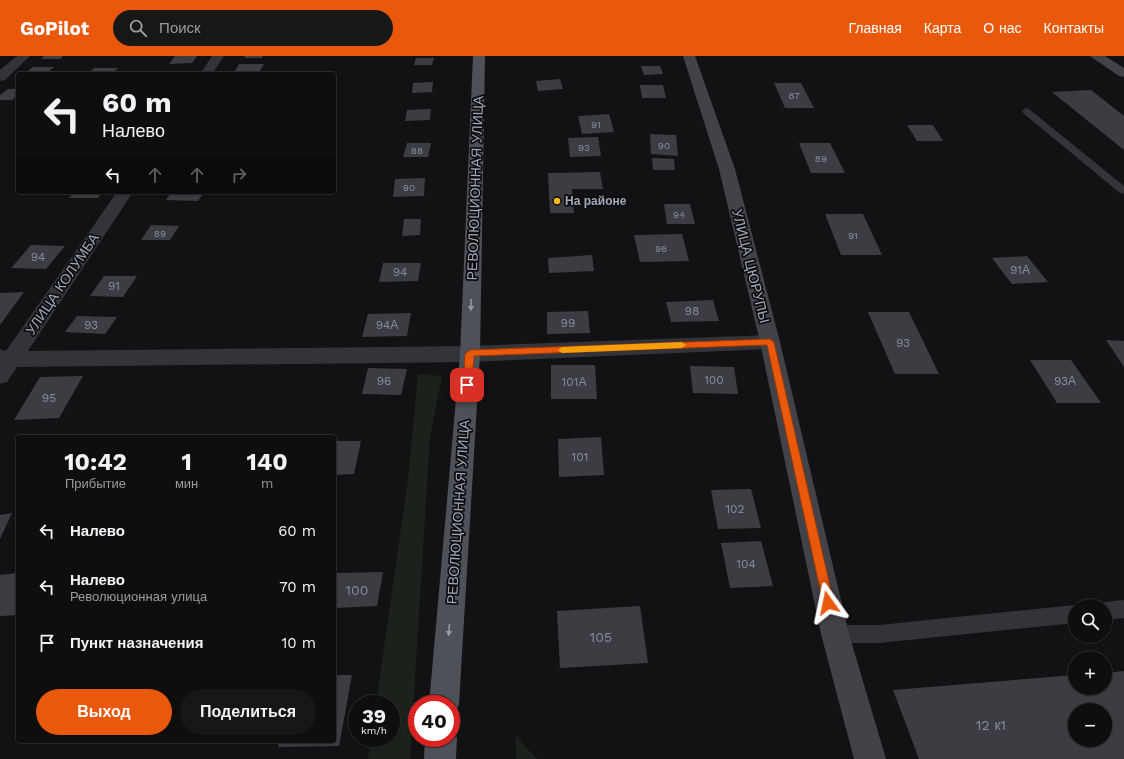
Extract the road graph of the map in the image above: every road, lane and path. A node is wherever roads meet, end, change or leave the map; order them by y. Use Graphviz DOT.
graph roads {
  1 [pos="24,56"];
  2 [pos="218,56"];
  3 [pos="479,56"];
  4 [pos="689,56"];
  5 [pos="1096,56"];
  6 [pos="207,72"];
  7 [pos="1124,73"];
  8 [pos="0,77"];
  9 [pos="1026,111"];
  10 [pos="1124,191"];
  11 [pos="124,194"];
  12 [pos="770,342"];
  13 [pos="470,354"];
  14 [pos="5,358"];
  15 [pos="0,376"];
  16 [pos="1124,609"];
  17 [pos="1112,610"];
  18 [pos="1068,615"];
  19 [pos="835,634"];
  20 [pos="445,695"];
  21 [pos="441,747"];
  22 [pos="440,759"];
  23 [pos="870,759"];
  1 -- 8 [label="street"];
  2 -- 6 [label="street"];
  3 -- 13 [label="main road, РЕВОЛЮЦИОННАЯ УЛИЦА, one-way"];
  4 -- 12 [label="street, УЛИЦА ЦЮРУПЫ"];
  5 -- 7 [label="street"];
  9 -- 10 [label="lane"];
  11 -- 14 [label="street, УЛИЦА КОЛУМБА"];
  12 -- 13 [label="street"];
  12 -- 19 [label="street, УЛИЦА ЦЮРУПЫ"];
  13 -- 14 [label="street"];
  13 -- 20 [label="main road, РЕВОЛЮЦИОННАЯ УЛИЦА, one-way"];
  14 -- 15 [label="street, УЛИЦА КОЛУМБА"];
  16 -- 17 [label="lane"];
  18 -- 19 [label="lane"];
  19 -- 23 [label="street, УЛИЦА ЦЮРУПЫ"];
  21 -- 22 [label="main road"];
}
